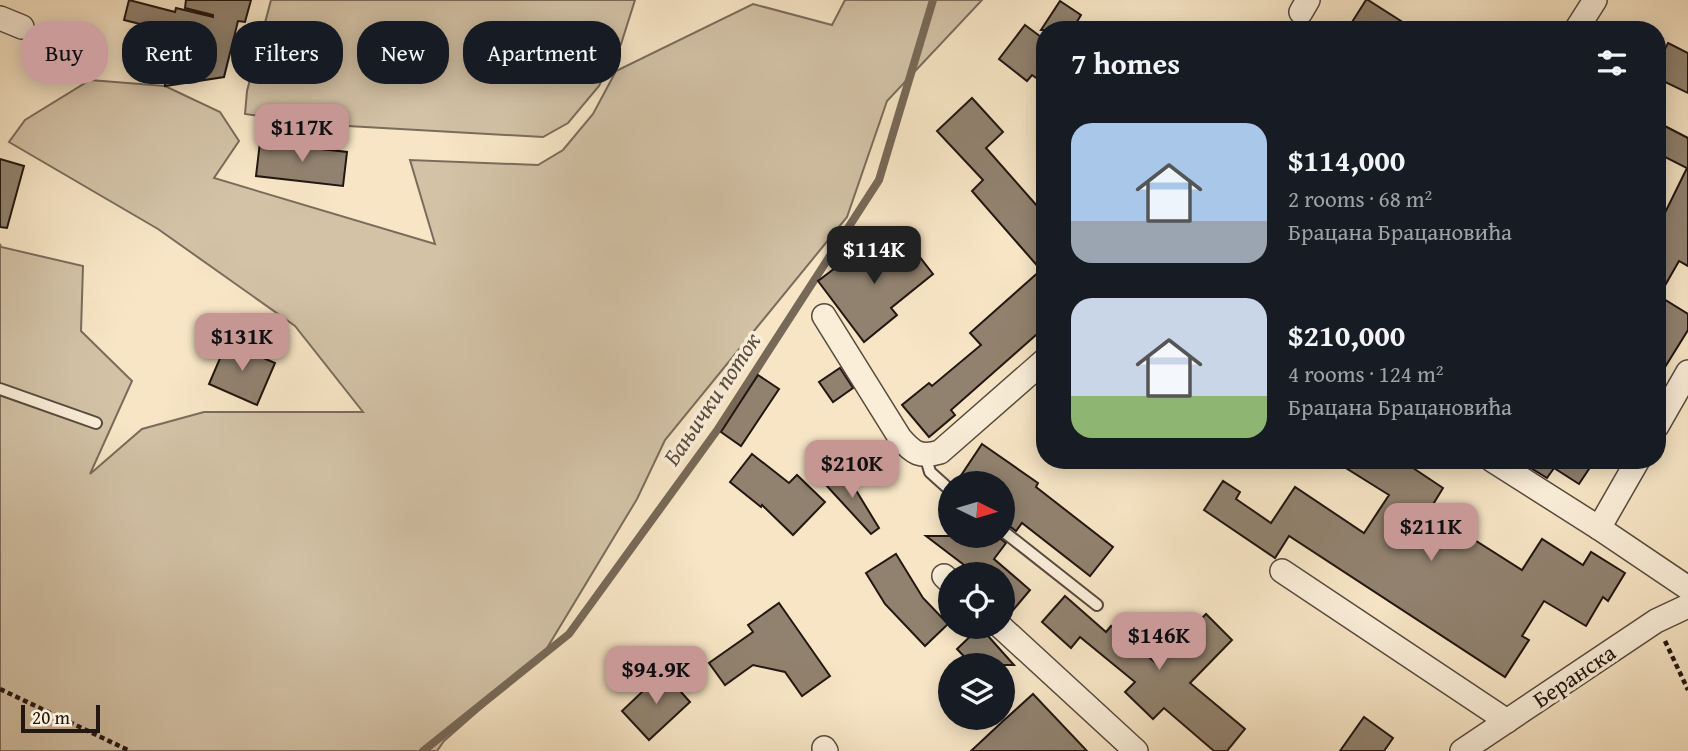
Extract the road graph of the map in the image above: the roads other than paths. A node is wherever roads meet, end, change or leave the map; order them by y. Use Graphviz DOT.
graph roads {
  1 [pos="1595,0"];
  2 [pos="0,18"];
  3 [pos="1582,21"];
  4 [pos="21,27"];
  5 [pos="824,316"];
  6 [pos="1036,368"];
  7 [pos="1688,372"];
  8 [pos="0,389"];
  9 [pos="1666,410"];
  10 [pos="96,423"];
  11 [pos="927,455"];
  12 [pos="1506,469"];
  13 [pos="1633,469"];
  14 [pos="938,479"];
  15 [pos="1599,528"];
  16 [pos="1015,541"];
  17 [pos="1282,571"];
  18 [pos="1688,588"];
  19 [pos="1097,606"];
  20 [pos="1688,606"];
  21 [pos="1014,639"];
  22 [pos="1507,721"];
  23 [pos="1136,751"];
  24 [pos="1462,751"];
  1 -- 3 [label="street"];
  2 -- 4 [label="street"];
  5 -- 11 [label="street"];
  6 -- 11 [label="street"];
  7 -- 9 [label="street"];
  8 -- 10 [label="lane"];
  11 -- 14 [label="lane"];
  12 -- 15 [label="street"];
  13 -- 15 [label="street"];
  15 -- 18 [label="street"];
  16 -- 19 [label="lane"];
  17 -- 22 [label="street"];
  20 -- 22 [label="street, Беранска"];
  21 -- 23 [label="street"];
  22 -- 24 [label="street, Беранска"];
}
